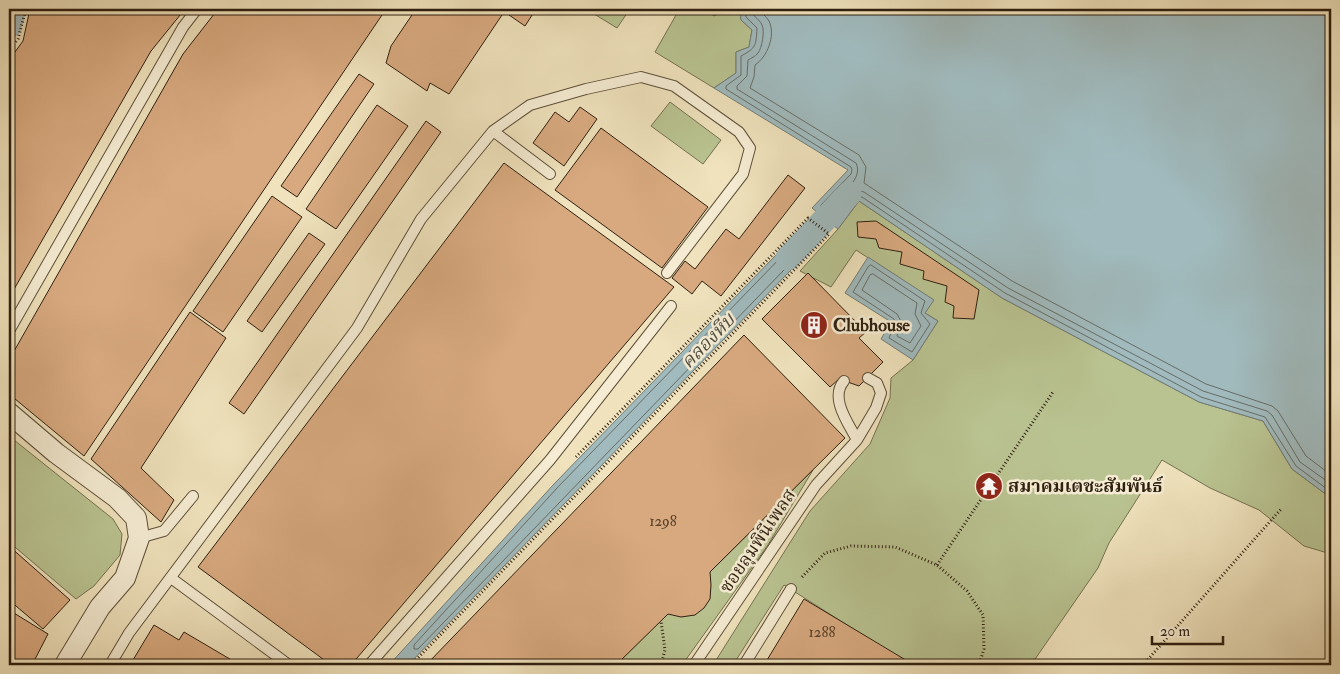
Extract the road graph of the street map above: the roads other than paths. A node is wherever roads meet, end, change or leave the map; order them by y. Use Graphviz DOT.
graph roads {
  1 [pos="197,9"];
  2 [pos="493,131"];
  3 [pos="550,174"];
  4 [pos="667,273"];
  5 [pos="671,306"];
  6 [pos="9,331"];
  7 [pos="868,378"];
  8 [pos="844,381"];
  9 [pos="9,413"];
  10 [pos="857,440"];
  11 [pos="193,496"];
  12 [pos="139,538"];
  13 [pos="172,578"];
  14 [pos="790,589"];
  15 [pos="65,665"];
  16 [pos="110,665"];
  17 [pos="289,665"];
  18 [pos="368,665"];
  19 [pos="694,665"];
  20 [pos="744,665"];
  1 -- 6 [label="lane"];
  2 -- 3 [label="lane"];
  2 -- 4 [label="lane"];
  2 -- 13 [label="lane"];
  5 -- 18 [label="lane"];
  7 -- 10 [label="lane, ซอยลุมพินีเพลส"];
  8 -- 10 [label="lane"];
  9 -- 12 [label="street"];
  10 -- 19 [label="lane, ซอยลุมพินีเพลส"];
  11 -- 12 [label="lane"];
  12 -- 15 [label="street"];
  13 -- 16 [label="lane"];
  13 -- 17 [label="lane"];
  14 -- 20 [label="lane"];
}
